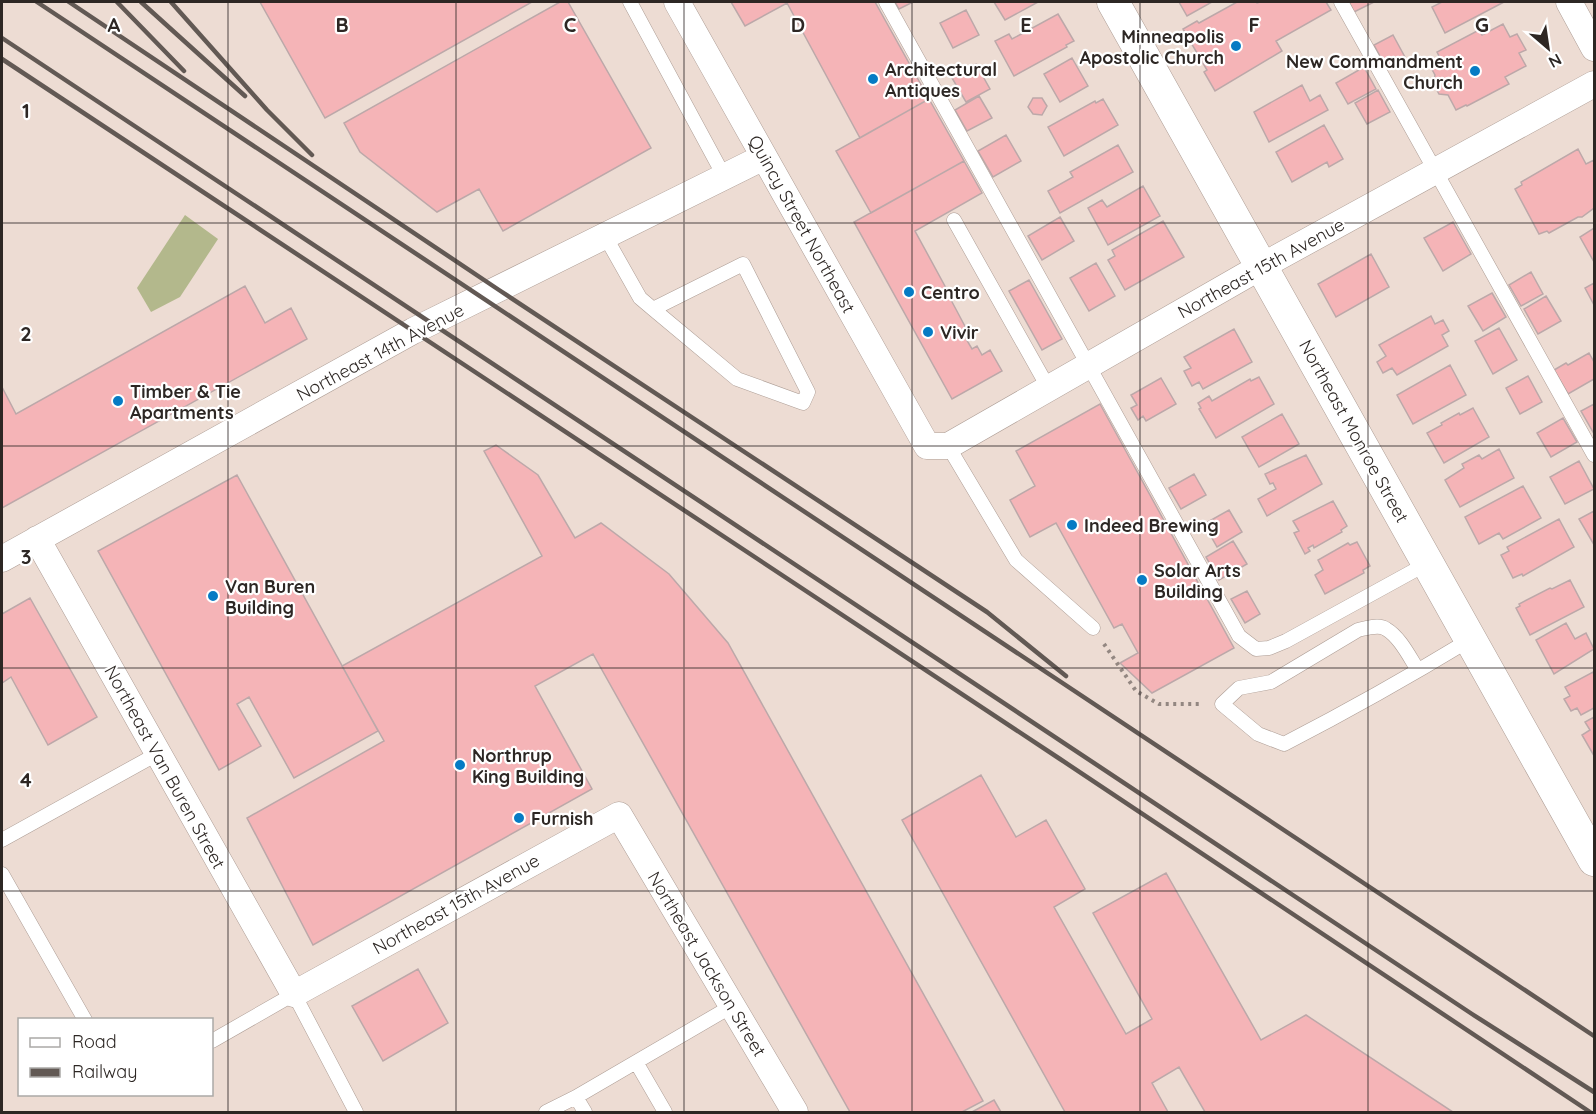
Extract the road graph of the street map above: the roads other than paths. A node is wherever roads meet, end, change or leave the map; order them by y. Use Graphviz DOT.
graph roads {
  1 [pos="630,2"];
  2 [pos="677,2"];
  3 [pos="886,2"];
  4 [pos="1113,2"];
  5 [pos="1341,2"];
  6 [pos="1569,2"];
  7 [pos="1594,48"];
  8 [pos="1594,84"];
  9 [pos="764,157"];
  10 [pos="1436,172"];
  11 [pos="724,176"];
  12 [pos="954,220"];
  13 [pos="605,236"];
  14 [pos="1262,266"];
  15 [pos="653,309"];
  16 [pos="1090,365"];
  17 [pos="1049,389"];
  18 [pos="938,446"];
  19 [pos="1594,455"];
  20 [pos="37,539"];
  21 [pos="2,559"];
  22 [pos="1428,563"];
  23 [pos="1093,628"];
  24 [pos="1472,639"];
  25 [pos="1418,670"];
  26 [pos="157,754"];
  27 [pos="619,815"];
  28 [pos="2,840"];
  29 [pos="1594,860"];
  30 [pos="2,874"];
  31 [pos="294,994"];
  32 [pos="732,1006"];
  33 [pos="84,1018"];
  34 [pos="213,1040"];
  35 [pos="636,1062"];
  36 [pos="576,1097"];
  37 [pos="356,1113"];
  38 [pos="546,1113"];
  39 [pos="585,1113"];
  40 [pos="664,1113"];
  41 [pos="795,1113"];
  1 -- 11 [label="lane"];
  2 -- 9 [label="street, Quincy Street Northeast"];
  3 -- 16 [label="lane"];
  4 -- 14 [label="street, Northeast Monroe Street"];
  5 -- 10 [label="lane"];
  6 -- 7 [label="street"];
  8 -- 10 [label="street, Northeast 15th Avenue"];
  9 -- 11 [label="street, Northeast 14th Avenue"];
  9 -- 18 [label="street, Quincy Street Northeast"];
  10 -- 14 [label="street, Northeast 15th Avenue"];
  10 -- 19 [label="lane"];
  11 -- 13 [label="street, Northeast 14th Avenue"];
  12 -- 17 [label="lane"];
  13 -- 15 [label="lane"];
  13 -- 20 [label="street, Northeast 14th Avenue"];
  14 -- 16 [label="street, Northeast 15th Avenue"];
  14 -- 22 [label="street, Northeast Monroe Street"];
  15 -- 15 [label="lane"];
  16 -- 17 [label="street, Northeast 15th Avenue"];
  16 -- 22 [label="lane"];
  17 -- 18 [label="street, Northeast 15th Avenue"];
  18 -- 23 [label="lane"];
  20 -- 21 [label="street, Northeast 14th Avenue"];
  20 -- 26 [label="street, Northeast Van Buren Street"];
  22 -- 24 [label="street, Northeast Monroe Street"];
  24 -- 25 [label="lane"];
  24 -- 29 [label="street, Northeast Monroe Street"];
  25 -- 25 [label="lane"];
  26 -- 28 [label="lane"];
  26 -- 31 [label="street, Northeast Van Buren Street"];
  27 -- 31 [label="street, Northeast 15th Avenue"];
  27 -- 32 [label="street, Northeast Jackson Street"];
  30 -- 33 [label="lane"];
  31 -- 34 [label="lane"];
  31 -- 37 [label="lane"];
  32 -- 35 [label="lane"];
  32 -- 41 [label="street, Northeast Jackson Street"];
  35 -- 36 [label="lane"];
  35 -- 40 [label="lane"];
  36 -- 38 [label="lane"];
  36 -- 39 [label="lane"];
}
